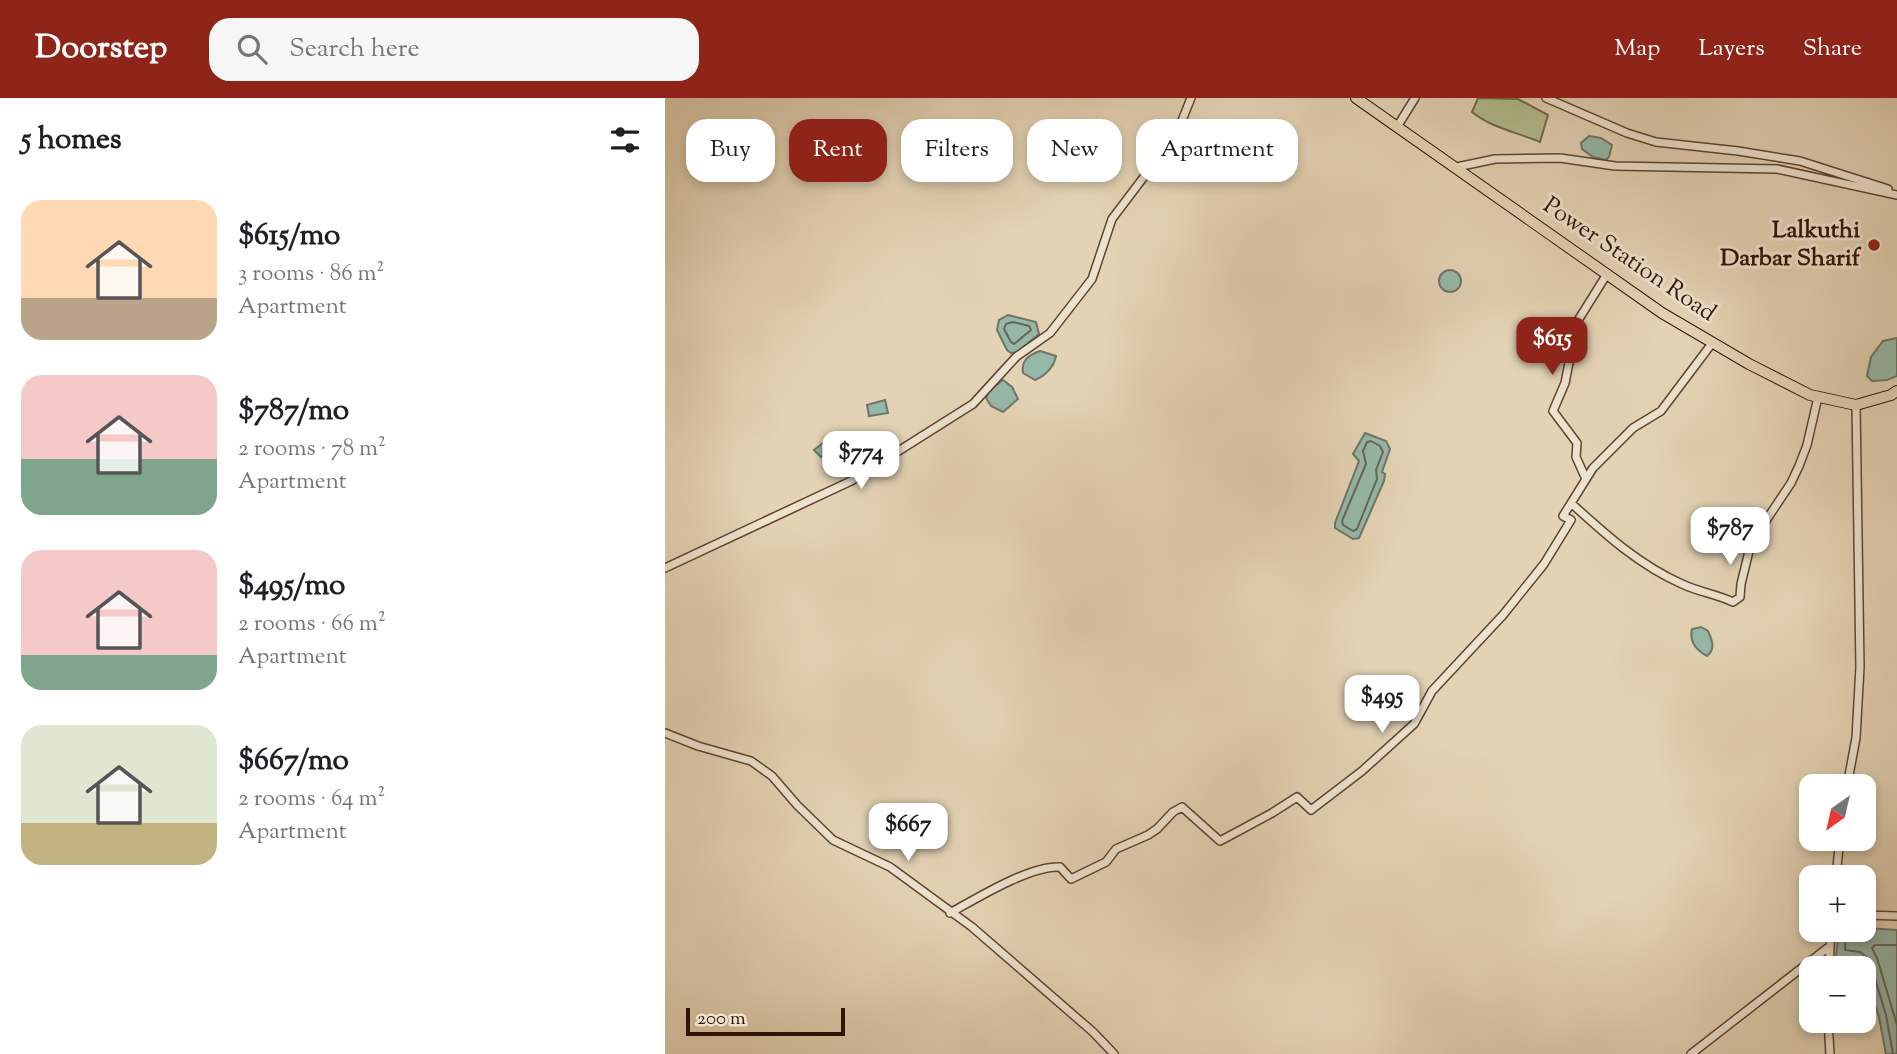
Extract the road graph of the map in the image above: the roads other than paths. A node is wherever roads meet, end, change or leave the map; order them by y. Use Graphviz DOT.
graph roads {
  1 [pos="1191,98"];
  2 [pos="1356,98"];
  3 [pos="1415,98"];
  4 [pos="1546,98"];
  5 [pos="1397,127"];
  6 [pos="1457,167"];
  7 [pos="1897,194"];
  8 [pos="1607,274"];
  9 [pos="1713,342"];
  10 [pos="1897,391"];
  11 [pos="1818,397"];
  12 [pos="1856,405"];
  13 [pos="1586,479"];
  14 [pos="1571,503"];
  15 [pos="665,568"];
  16 [pos="665,733"];
  17 [pos="1849,774"];
  18 [pos="950,913"];
  19 [pos="1876,915"];
  20 [pos="1897,916"];
  21 [pos="1830,942"];
  22 [pos="1830,946"];
  23 [pos="1830,956"];
  24 [pos="1829,1033"];
  25 [pos="1114,1054"];
  26 [pos="1691,1054"];
  27 [pos="1830,1054"];
  1 -- 15 [label="street"];
  2 -- 5 [label="main road, Power Station Road"];
  3 -- 5 [label="street"];
  4 -- 7 [label="street"];
  5 -- 6 [label="main road, Power Station Road"];
  6 -- 7 [label="street"];
  6 -- 8 [label="main road, Power Station Road"];
  8 -- 9 [label="main road, Power Station Road"];
  8 -- 13 [label="street"];
  9 -- 11 [label="main road, Power Station Road"];
  9 -- 13 [label="street"];
  10 -- 12 [label="main road, Power Station Road"];
  11 -- 12 [label="main road, Power Station Road"];
  11 -- 14 [label="street"];
  12 -- 17 [label="street"];
  13 -- 14 [label="street"];
  14 -- 18 [label="street"];
  16 -- 18 [label="street"];
  18 -- 25 [label="street"];
  19 -- 20 [label="street"];
  21 -- 22 [label="street"];
  22 -- 23 [label="street"];
  22 -- 26 [label="street"];
  24 -- 27 [label="street"];
}
